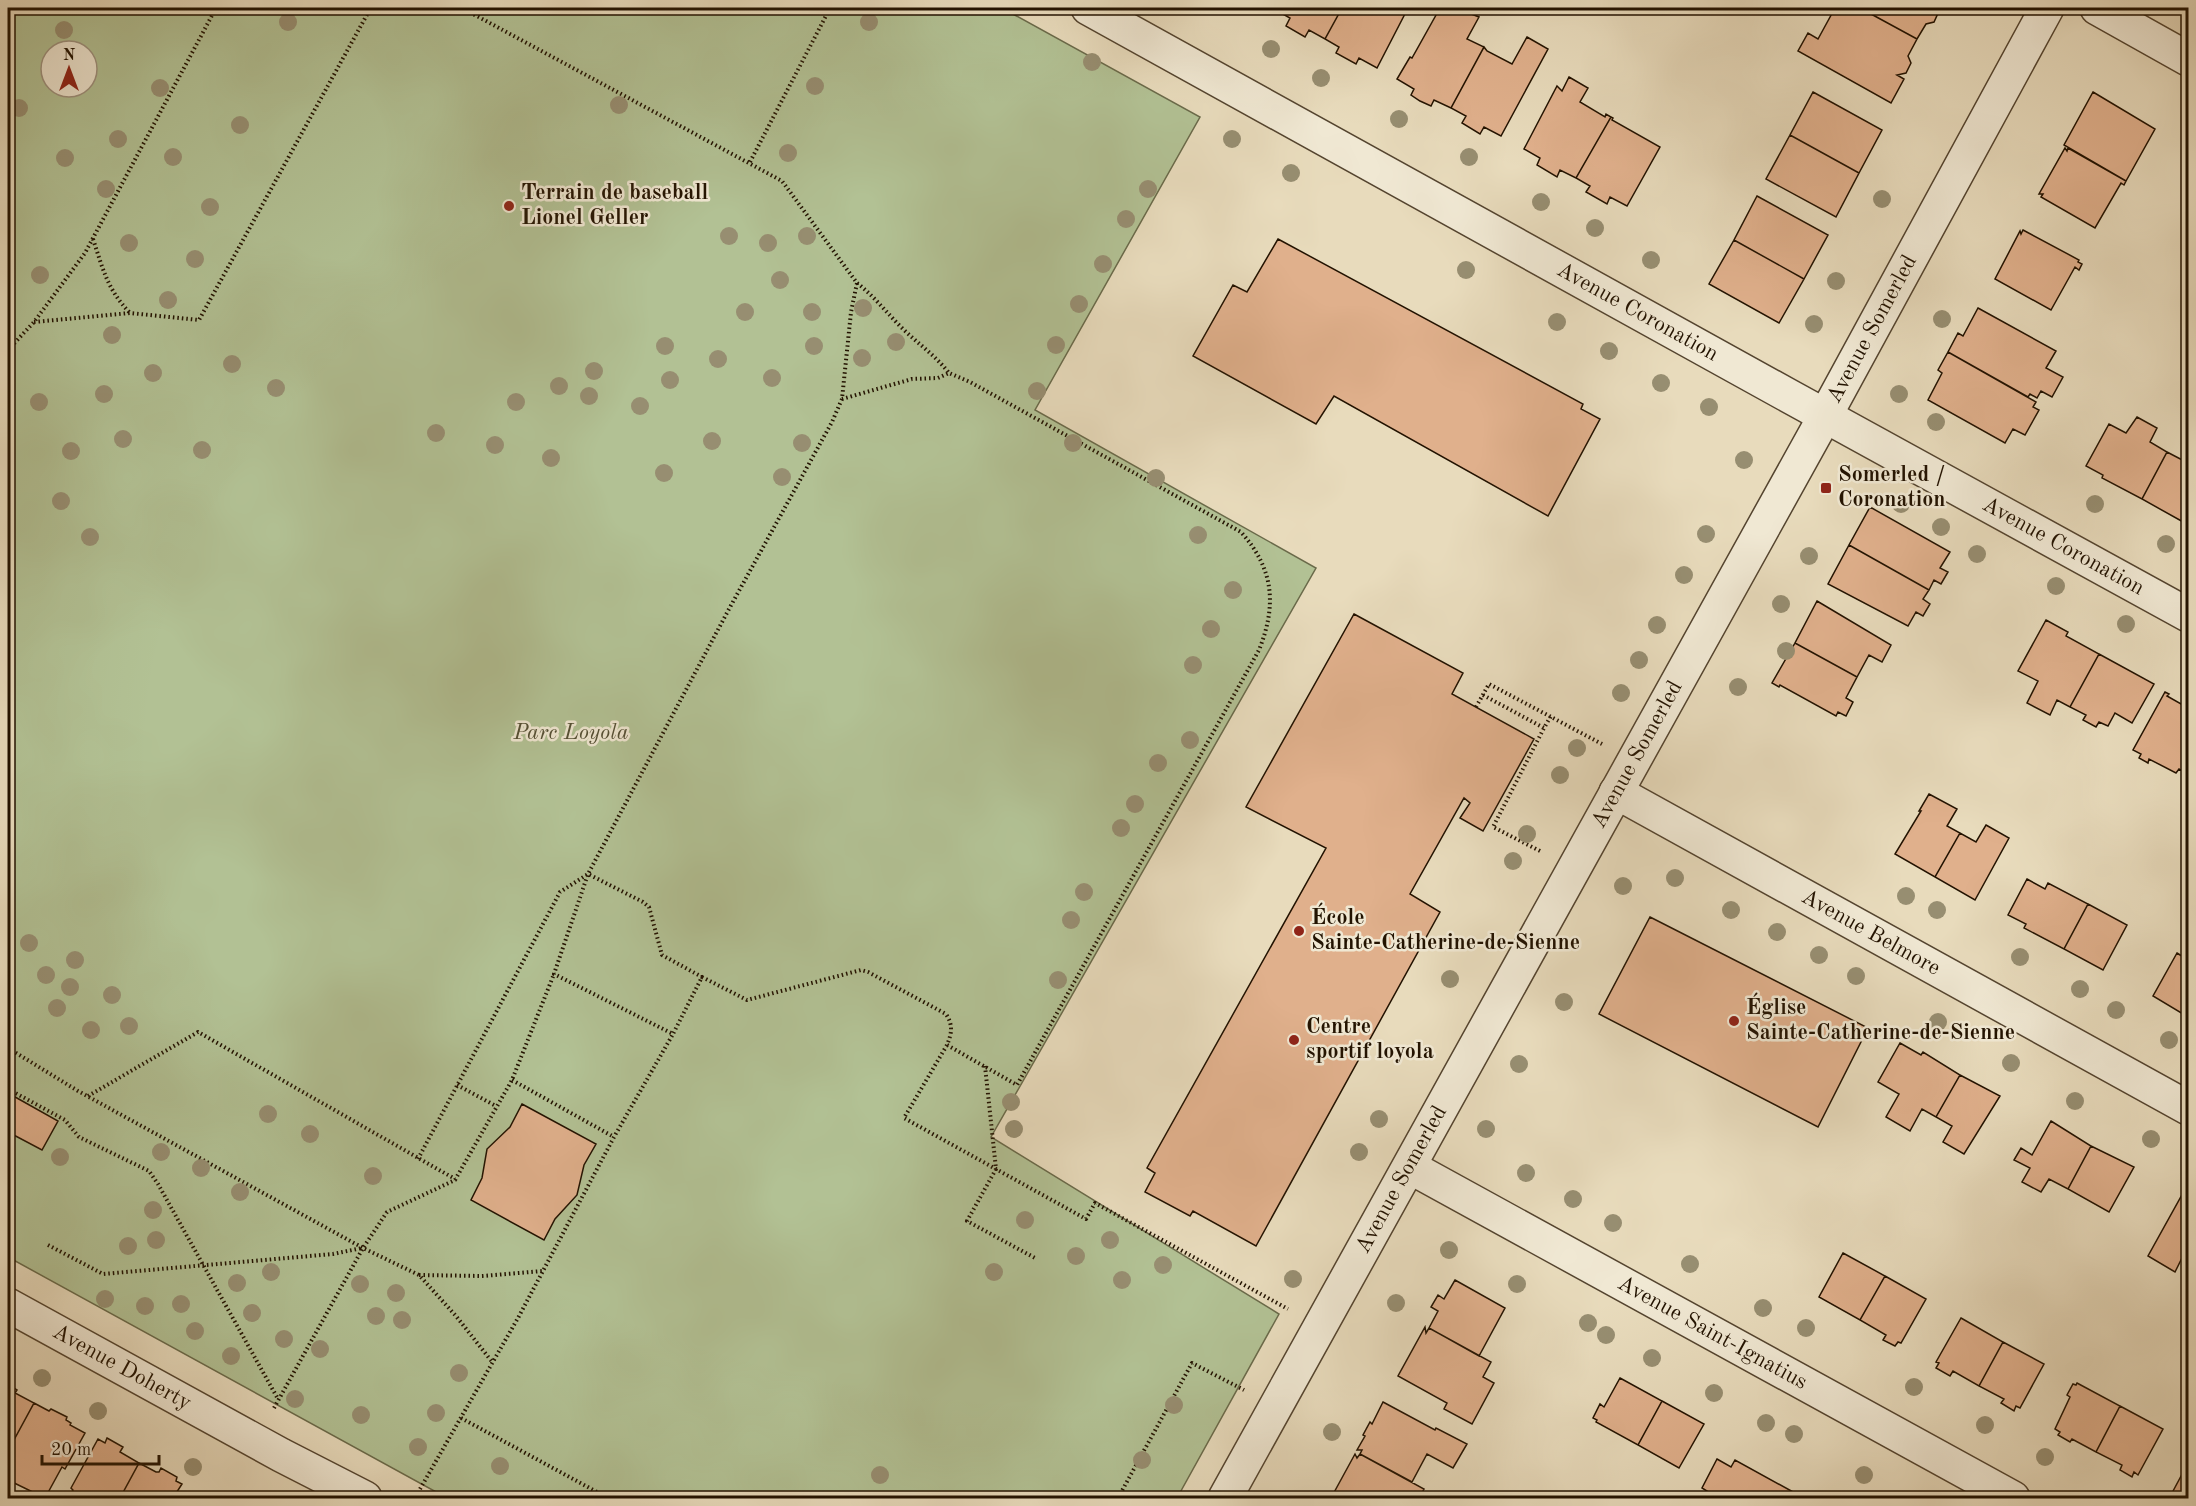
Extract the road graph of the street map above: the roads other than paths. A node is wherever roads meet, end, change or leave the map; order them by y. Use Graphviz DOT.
graph roads {
  1 [pos="1088,8"];
  2 [pos="2047,8"];
  3 [pos="2097,8"];
  4 [pos="2188,59"];
  5 [pos="1825,416"];
  6 [pos="2188,615"];
  7 [pos="1616,792"];
  8 [pos="2188,1108"];
  9 [pos="1410,1167"];
  10 [pos="8,1305"];
  11 [pos="365,1498"];
  12 [pos="1225,1498"];
  13 [pos="2013,1498"];
  1 -- 5 [label="street, Avenue Coronation"];
  2 -- 5 [label="street, Avenue Somerled"];
  3 -- 4 [label="street"];
  5 -- 6 [label="street, Avenue Coronation"];
  5 -- 7 [label="street, Avenue Somerled"];
  7 -- 8 [label="street, Avenue Belmore"];
  7 -- 9 [label="street, Avenue Somerled"];
  9 -- 12 [label="street, Avenue Somerled"];
  9 -- 13 [label="street, Avenue Saint-Ignatius"];
  10 -- 11 [label="street, Avenue Doherty"];
}
